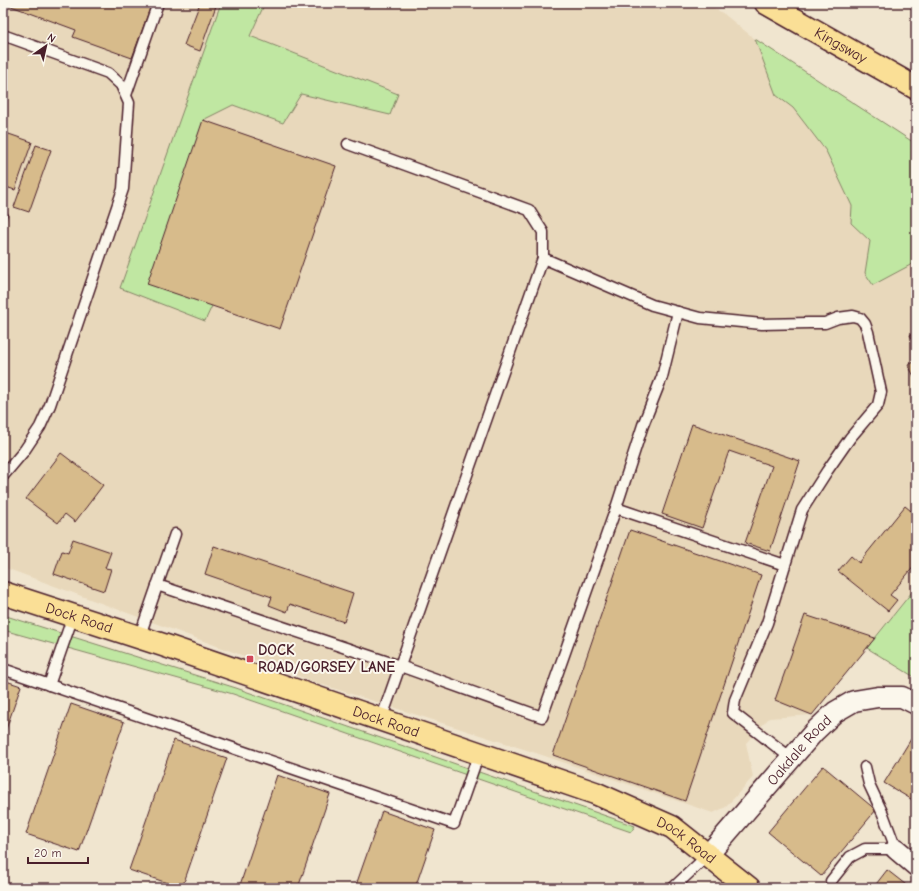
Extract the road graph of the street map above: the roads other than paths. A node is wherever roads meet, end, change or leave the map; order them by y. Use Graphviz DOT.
graph roads {
  1 [pos="158,3"];
  2 [pos="766,3"];
  3 [pos="3,34"];
  4 [pos="916,88"];
  5 [pos="126,95"];
  6 [pos="348,144"];
  7 [pos="542,258"];
  8 [pos="678,312"];
  9 [pos="3,476"];
  10 [pos="616,508"];
  11 [pos="176,534"];
  12 [pos="785,564"];
  13 [pos="158,585"];
  14 [pos="3,593"];
  15 [pos="74,616"];
  16 [pos="139,638"];
  17 [pos="400,666"];
  18 [pos="3,669"];
  19 [pos="49,685"];
  20 [pos="916,704"];
  21 [pos="381,720"];
  22 [pos="479,753"];
  23 [pos="791,758"];
  24 [pos="865,767"];
  25 [pos="896,849"];
  26 [pos="708,855"];
  27 [pos="916,866"];
  28 [pos="831,881"];
  29 [pos="673,888"];
  30 [pos="749,888"];
  1 -- 5 [label="lane"];
  2 -- 4 [label="highway, Kingsway"];
  3 -- 5 [label="lane"];
  5 -- 9 [label="lane"];
  6 -- 7 [label="lane"];
  7 -- 8 [label="lane"];
  7 -- 17 [label="lane"];
  8 -- 10 [label="lane"];
  8 -- 12 [label="lane"];
  10 -- 12 [label="lane"];
  10 -- 17 [label="lane"];
  11 -- 13 [label="lane"];
  12 -- 23 [label="lane"];
  13 -- 16 [label="lane"];
  13 -- 17 [label="lane"];
  14 -- 15 [label="highway, Dock Road"];
  15 -- 16 [label="highway, Dock Road"];
  15 -- 19 [label="lane"];
  16 -- 21 [label="highway, Dock Road"];
  17 -- 21 [label="lane"];
  18 -- 19 [label="lane"];
  19 -- 22 [label="lane"];
  20 -- 23 [label="street, Oakdale Road"];
  21 -- 22 [label="highway, Dock Road"];
  22 -- 26 [label="highway, Dock Road"];
  23 -- 26 [label="street, Oakdale Road"];
  24 -- 25 [label="lane"];
  25 -- 27 [label="street"];
  25 -- 28 [label="lane"];
  26 -- 29 [label="lane"];
  26 -- 30 [label="highway, Dock Road"];
}
